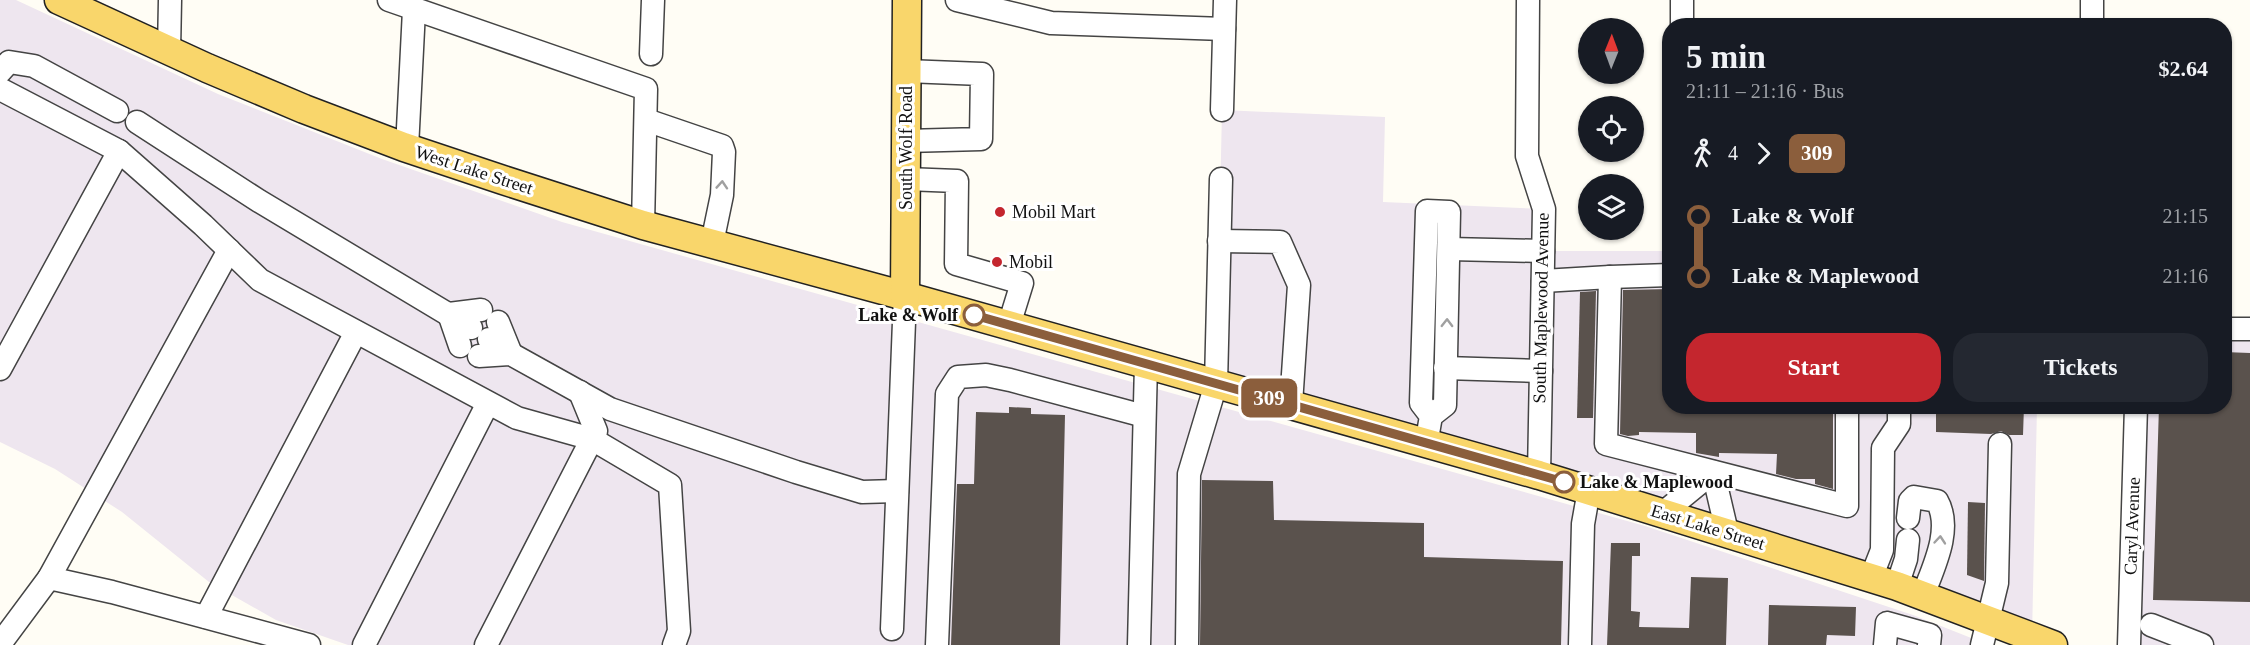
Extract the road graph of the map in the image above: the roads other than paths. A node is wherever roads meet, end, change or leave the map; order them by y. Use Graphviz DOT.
graph roads {
  1 [pos="59,0"];
  2 [pos="171,0"];
  3 [pos="389,0"];
  4 [pos="653,0"];
  5 [pos="907,0"];
  6 [pos="957,0"];
  7 [pos="1225,0"];
  8 [pos="1528,0"];
  9 [pos="1682,0"];
  10 [pos="2092,0"];
  11 [pos="414,10"];
  12 [pos="1682,18"];
  13 [pos="2092,18"];
  14 [pos="1224,29"];
  15 [pos="169,51"];
  16 [pos="651,54"];
  17 [pos="906,71"];
  18 [pos="0,72"];
  19 [pos="0,89"];
  20 [pos="1222,110"];
  21 [pos="117,111"];
  22 [pos="646,120"];
  23 [pos="136,122"];
  24 [pos="906,141"];
  25 [pos="407,148"];
  26 [pos="119,151"];
  27 [pos="906,179"];
  28 [pos="1221,179"];
  29 [pos="643,225"];
  30 [pos="1219,241"];
  31 [pos="712,243"];
  32 [pos="1449,249"];
  33 [pos="230,250"];
  34 [pos="1543,251"];
  35 [pos="1662,275"];
  36 [pos="1610,277"];
  37 [pos="1543,281"];
  38 [pos="905,296"];
  39 [pos="448,314"];
  40 [pos="1009,325"];
  41 [pos="2232,329"];
  42 [pos="2250,329"];
  43 [pos="356,332"];
  44 [pos="480,333"];
  45 [pos="1146,364"];
  46 [pos="1445,368"];
  47 [pos="0,369"];
  48 [pos="1541,371"];
  49 [pos="1216,384"];
  50 [pos="580,392"];
  51 [pos="488,403"];
  52 [pos="1291,404"];
  53 [pos="1847,414"];
  54 [pos="1899,414"];
  55 [pos="2136,414"];
  56 [pos="1144,416"];
  57 [pos="1431,416"];
  58 [pos="592,439"];
  59 [pos="2000,444"];
  60 [pos="1426,445"];
  61 [pos="1713,472"];
  62 [pos="1539,475"];
  63 [pos="1589,490"];
  64 [pos="897,491"];
  65 [pos="1663,513"];
  66 [pos="1727,532"];
  67 [pos="1908,539"];
  68 [pos="1933,567"];
  69 [pos="49,578"];
  70 [pos="1884,582"];
  71 [pos="1923,595"];
  72 [pos="206,617"];
  73 [pos="2151,625"];
  74 [pos="892,629"];
  75 [pos="1985,632"];
  76 [pos="0,644"];
  77 [pos="309,645"];
  78 [pos="364,645"];
  79 [pos="486,645"];
  80 [pos="674,645"];
  81 [pos="937,645"];
  82 [pos="1139,645"];
  83 [pos="1186,645"];
  84 [pos="1580,645"];
  85 [pos="1885,645"];
  86 [pos="1929,645"];
  87 [pos="2053,645"];
  88 [pos="2129,645"];
  89 [pos="2202,645"];
  1 -- 15 [label="main road, West Lake Street"];
  2 -- 15 [label="street"];
  3 -- 11 [label="street"];
  4 -- 16 [label="street"];
  5 -- 17 [label="main road, South Wolf Road"];
  6 -- 14 [label="street"];
  7 -- 14 [label="street"];
  8 -- 34 [label="street, South Maplewood Avenue"];
  9 -- 12 [label="street"];
  10 -- 13 [label="street"];
  11 -- 22 [label="street"];
  11 -- 25 [label="street"];
  14 -- 20 [label="street"];
  15 -- 25 [label="main road, West Lake Street"];
  17 -- 24 [label="main road, South Wolf Road"];
  17 -- 24 [label="street"];
  18 -- 21 [label="street"];
  19 -- 26 [label="street"];
  22 -- 29 [label="street"];
  31 -- 22 [label="street, one-way"];
  23 -- 39 [label="street"];
  24 -- 27 [label="main road, South Wolf Road"];
  25 -- 29 [label="main road, West Lake Street"];
  26 -- 33 [label="street"];
  26 -- 47 [label="street"];
  27 -- 38 [label="main road, South Wolf Road"];
  27 -- 40 [label="street"];
  28 -- 30 [label="street"];
  29 -- 31 [label="main road, West Lake Street"];
  30 -- 49 [label="street"];
  30 -- 52 [label="street"];
  31 -- 38 [label="main road, West Lake Street"];
  32 -- 34 [label="street"];
  46 -- 32 [label="street, one-way"];
  32 -- 57 [label="street"];
  33 -- 43 [label="street"];
  33 -- 69 [label="street"];
  34 -- 37 [label="street, South Maplewood Avenue"];
  35 -- 36 [label="street"];
  36 -- 37 [label="street"];
  36 -- 61 [label="street"];
  37 -- 48 [label="street, South Maplewood Avenue"];
  38 -- 40 [label="main road, East Lake Street"];
  38 -- 64 [label="street"];
  39 -- 44 [label="street"];
  39 -- 44 [label="street"];
  40 -- 45 [label="main road, East Lake Street"];
  41 -- 42 [label="street"];
  43 -- 51 [label="street"];
  43 -- 72 [label="street"];
  44 -- 50 [label="street"];
  45 -- 49 [label="main road, East Lake Street"];
  45 -- 56 [label="street"];
  46 -- 48 [label="street"];
  46 -- 57 [label="street"];
  48 -- 62 [label="street, South Maplewood Avenue"];
  49 -- 52 [label="main road, East Lake Street"];
  49 -- 83 [label="street"];
  50 -- 58 [label="street"];
  50 -- 64 [label="street"];
  51 -- 58 [label="street"];
  51 -- 78 [label="street"];
  52 -- 60 [label="main road, East Lake Street"];
  53 -- 61 [label="street"];
  54 -- 70 [label="street"];
  55 -- 88 [label="street, Caryl Avenue"];
  56 -- 81 [label="street"];
  56 -- 82 [label="street"];
  57 -- 60 [label="street"];
  58 -- 79 [label="street"];
  58 -- 80 [label="street"];
  59 -- 75 [label="street"];
  60 -- 62 [label="main road, East Lake Street"];
  61 -- 65 [label="street"];
  61 -- 66 [label="street"];
  62 -- 63 [label="main road, East Lake Street"];
  63 -- 65 [label="main road, East Lake Street"];
  63 -- 84 [label="street"];
  64 -- 74 [label="street"];
  65 -- 66 [label="main road, East Lake Street"];
  66 -- 70 [label="main road, East Lake Street"];
  67 -- 68 [label="street"];
  68 -- 67 [label="street, one-way"];
  67 -- 70 [label="street"];
  68 -- 71 [label="street"];
  69 -- 72 [label="street"];
  69 -- 76 [label="street"];
  70 -- 71 [label="main road, East Lake Street"];
  71 -- 75 [label="main road, East Lake Street"];
  72 -- 77 [label="street"];
  73 -- 89 [label="street"];
  75 -- 87 [label="main road"];
  85 -- 86 [label="street"];
}
